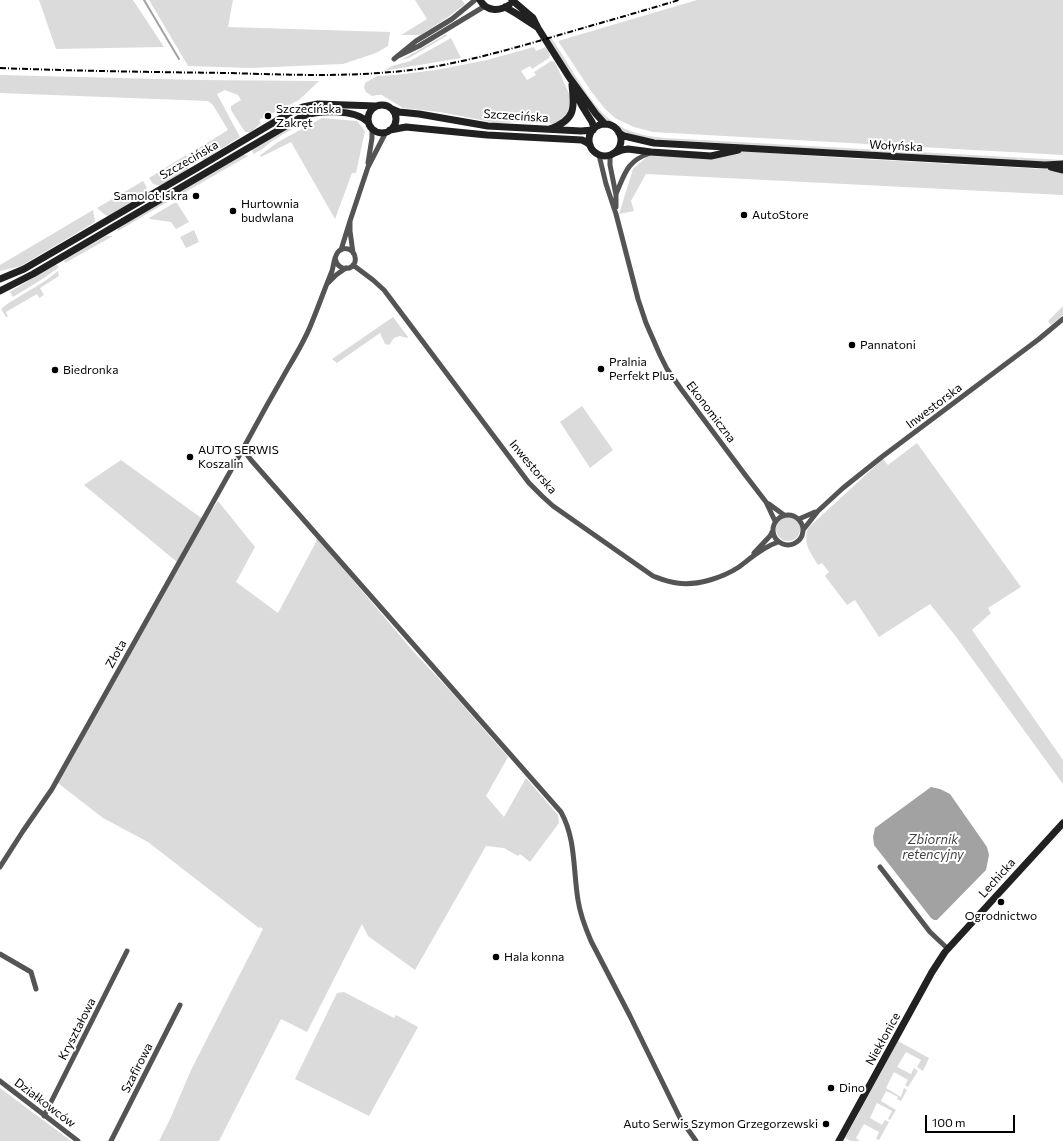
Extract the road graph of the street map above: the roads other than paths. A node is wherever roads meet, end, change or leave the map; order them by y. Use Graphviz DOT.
graph roads {
  1 [pos="475,0"];
  2 [pos="480,0"];
  3 [pos="512,0"];
  4 [pos="485,6"];
  5 [pos="505,8"];
  6 [pos="538,28"];
  7 [pos="569,77"];
  8 [pos="572,85"];
  9 [pos="376,106"];
  10 [pos="392,109"];
  11 [pos="605,124"];
  12 [pos="370,125"];
  13 [pos="593,129"];
  14 [pos="547,130"];
  15 [pos="388,131"];
  16 [pos="619,133"];
  17 [pos="590,145"];
  18 [pos="746,148"];
  19 [pos="651,152"];
  20 [pos="600,155"];
  21 [pos="611,155"];
  22 [pos="1063,164"];
  23 [pos="1045,165"];
  24 [pos="368,167"];
  25 [pos="1063,170"];
  26 [pos="616,195"];
  27 [pos="616,214"];
  28 [pos="350,220"];
  29 [pos="341,250"];
  30 [pos="353,252"];
  31 [pos="335,258"];
  32 [pos="353,265"];
  33 [pos="346,268"];
  34 [pos="0,279"];
  35 [pos="326,285"];
  36 [pos="0,291"];
  37 [pos="1063,319"];
  38 [pos="244,447"];
  39 [pos="766,502"];
  40 [pos="818,511"];
  41 [pos="784,515"];
  42 [pos="799,519"];
  43 [pos="775,521"];
  44 [pos="803,530"];
  45 [pos="772,532"];
  46 [pos="778,542"];
  47 [pos="751,557"];
  48 [pos="1063,823"];
  49 [pos="880,866"];
  50 [pos="0,867"];
  51 [pos="948,949"];
  52 [pos="127,951"];
  53 [pos="0,954"];
  54 [pos="36,989"];
  55 [pos="180,1005"];
  56 [pos="0,1081"];
  57 [pos="44,1116"];
  58 [pos="78,1141"];
  59 [pos="111,1141"];
  60 [pos="696,1141"];
  61 [pos="839,1141"];
  1 -- 4 [label="street"];
  2 -- 4 [label="main road"];
  3 -- 5 [label="main road"];
  3 -- 6 [label="main road"];
  4 -- 5 [label="main road"];
  5 -- 6 [label="main road"];
  6 -- 7 [label="main road"];
  7 -- 8 [label="main road"];
  7 -- 11 [label="main road"];
  8 -- 13 [label="main road"];
  8 -- 14 [label="main road"];
  9 -- 10 [label="main road"];
  9 -- 12 [label="main road"];
  9 -- 34 [label="main road, Szczecińska"];
  10 -- 14 [label="main road, Szczecińska"];
  10 -- 15 [label="main road"];
  11 -- 13 [label="main road"];
  11 -- 16 [label="main road"];
  12 -- 15 [label="main road"];
  12 -- 24 [label="street"];
  12 -- 36 [label="main road, Szczecińska"];
  13 -- 14 [label="main road, Szczecińska"];
  13 -- 17 [label="main road"];
  15 -- 17 [label="main road, Szczecińska"];
  15 -- 24 [label="street"];
  16 -- 18 [label="main road, Wołyńska"];
  16 -- 21 [label="main road"];
  17 -- 20 [label="main road"];
  18 -- 19 [label="main road, Wołyńska"];
  18 -- 23 [label="main road, Wołyńska"];
  19 -- 21 [label="main road, Wołyńska"];
  19 -- 26 [label="street"];
  20 -- 21 [label="main road"];
  20 -- 27 [label="street, Ekonomiczna"];
  21 -- 26 [label="street, Ekonomiczna"];
  22 -- 23 [label="main road, Wołyńska"];
  23 -- 25 [label="main road, Wołyńska"];
  24 -- 28 [label="street"];
  26 -- 27 [label="street, Ekonomiczna"];
  27 -- 39 [label="street, Ekonomiczna"];
  28 -- 29 [label="street"];
  28 -- 30 [label="street"];
  29 -- 30 [label="street"];
  29 -- 31 [label="street"];
  30 -- 32 [label="street"];
  31 -- 33 [label="street"];
  31 -- 35 [label="street, Złota"];
  32 -- 33 [label="street"];
  32 -- 47 [label="street, Inwestorska"];
  33 -- 35 [label="street"];
  35 -- 38 [label="street, Złota"];
  37 -- 40 [label="street, Inwestorska"];
  38 -- 50 [label="street, Złota"];
  38 -- 60 [label="street"];
  39 -- 41 [label="street, Ekonomiczna"];
  39 -- 43 [label="street, Ekonomiczna"];
  40 -- 42 [label="street, Inwestorska"];
  40 -- 44 [label="street, Inwestorska"];
  41 -- 42 [label="street"];
  41 -- 43 [label="street"];
  42 -- 44 [label="street"];
  43 -- 45 [label="street"];
  44 -- 46 [label="street"];
  45 -- 46 [label="street"];
  45 -- 47 [label="street, Inwestorska"];
  46 -- 47 [label="street, Inwestorska"];
  48 -- 51 [label="main road, Lechicka"];
  49 -- 51 [label="street"];
  51 -- 61 [label="main road, Niekłonice"];
  52 -- 57 [label="street, Kryształowa"];
  53 -- 54 [label="street"];
  55 -- 59 [label="street, Szafirowa"];
  56 -- 57 [label="street, Działkowców"];
  57 -- 58 [label="street, Działkowców"];
}
